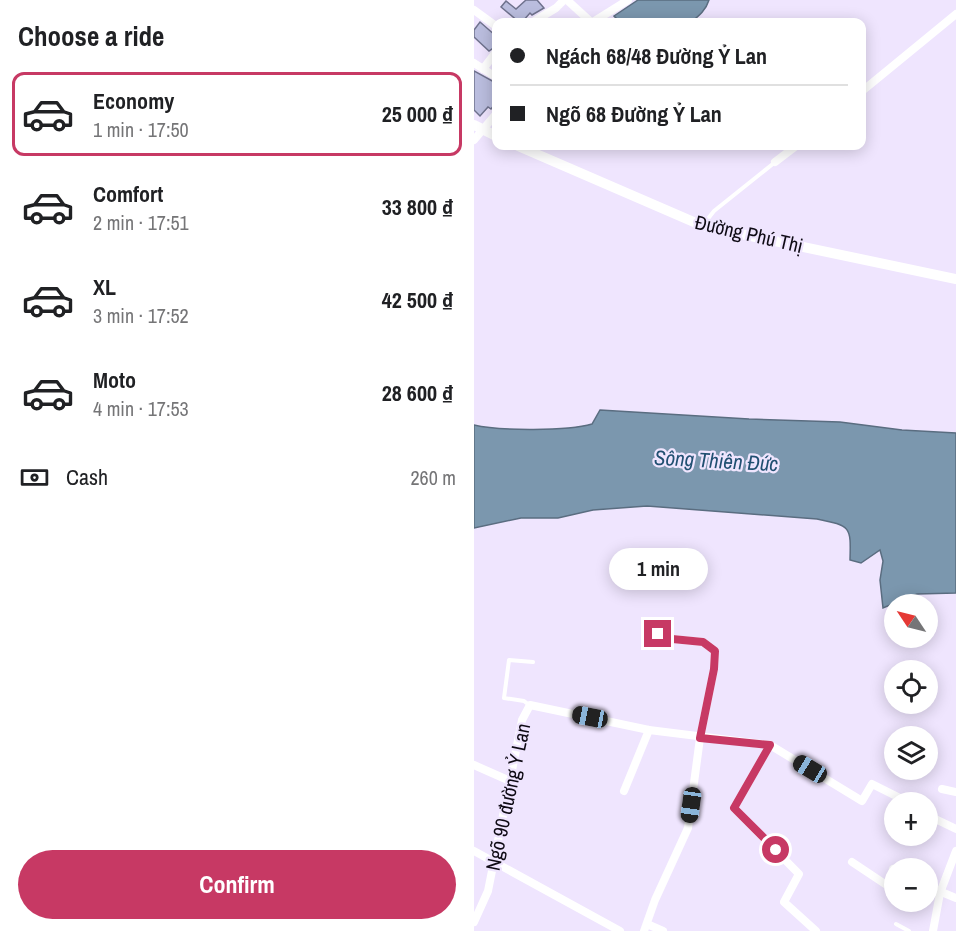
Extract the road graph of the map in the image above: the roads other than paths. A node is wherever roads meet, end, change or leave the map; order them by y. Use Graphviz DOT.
graph roads {
  1 [pos="566,0"];
  2 [pos="628,0"];
  3 [pos="474,10"];
  4 [pos="956,14"];
  5 [pos="540,18"];
  6 [pos="587,18"];
  7 [pos="599,18"];
  8 [pos="492,23"];
  9 [pos="492,57"];
  10 [pos="474,63"];
  11 [pos="483,69"];
  12 [pos="492,75"];
  13 [pos="866,88"];
  14 [pos="492,117"];
  15 [pos="478,127"];
  16 [pos="492,134"];
  17 [pos="474,140"];
  18 [pos="527,150"];
  19 [pos="791,150"];
  20 [pos="775,162"];
  21 [pos="703,226"];
  22 [pos="956,279"];
  23 [pos="658,634"];
  24 [pos="533,662"];
  25 [pos="530,705"];
  26 [pos="649,729"];
  27 [pos="700,738"];
  28 [pos="770,745"];
  29 [pos="474,765"];
  30 [pos="510,781"];
  31 [pos="942,789"];
  32 [pos="624,791"];
  33 [pos="888,792"];
  34 [pos="956,792"];
  35 [pos="938,820"];
  36 [pos="956,829"];
  37 [pos="474,850"];
  38 [pos="956,851"];
  39 [pos="495,862"];
  40 [pos="852,862"];
  41 [pos="884,883"];
  42 [pos="940,893"];
  43 [pos="956,898"];
  44 [pos="474,922"];
  45 [pos="896,924"];
  46 [pos="645,927"];
  47 [pos="620,931"];
  48 [pos="663,931"];
  49 [pos="816,931"];
  50 [pos="909,931"];
  51 [pos="933,931"];
  1 -- 5 [label="street"];
  1 -- 6 [label="street"];
  2 -- 7 [label="street"];
  3 -- 8 [label="street"];
  4 -- 13 [label="street"];
  9 -- 11 [label="street"];
  10 -- 11 [label="street"];
  11 -- 12 [label="street"];
  14 -- 15 [label="street"];
  15 -- 16 [label="street"];
  15 -- 17 [label="street"];
  18 -- 21 [label="street, Đường Phú Thị"];
  19 -- 20 [label="street"];
  20 -- 21 [label="lane"];
  21 -- 22 [label="street, Đường Phú Thị"];
  23 -- 27 [label="street"];
  24 -- 25 [label="lane"];
  25 -- 26 [label="street"];
  25 -- 30 [label="street, Ngõ 90 đường Ỷ Lan"];
  26 -- 27 [label="street"];
  26 -- 32 [label="street"];
  27 -- 28 [label="street"];
  27 -- 46 [label="street"];
  28 -- 33 [label="street"];
  28 -- 49 [label="street"];
  29 -- 30 [label="street"];
  30 -- 39 [label="street, Ngõ 90 đường Ỷ Lan"];
  31 -- 34 [label="street"];
  35 -- 36 [label="street"];
  37 -- 39 [label="street"];
  38 -- 42 [label="street"];
  39 -- 44 [label="street, Ngõ 90 đường Ỷ Lan"];
  39 -- 47 [label="street"];
  40 -- 41 [label="street"];
  42 -- 43 [label="street"];
  42 -- 51 [label="street"];
  45 -- 50 [label="lane"];
  46 -- 48 [label="street"];
}
